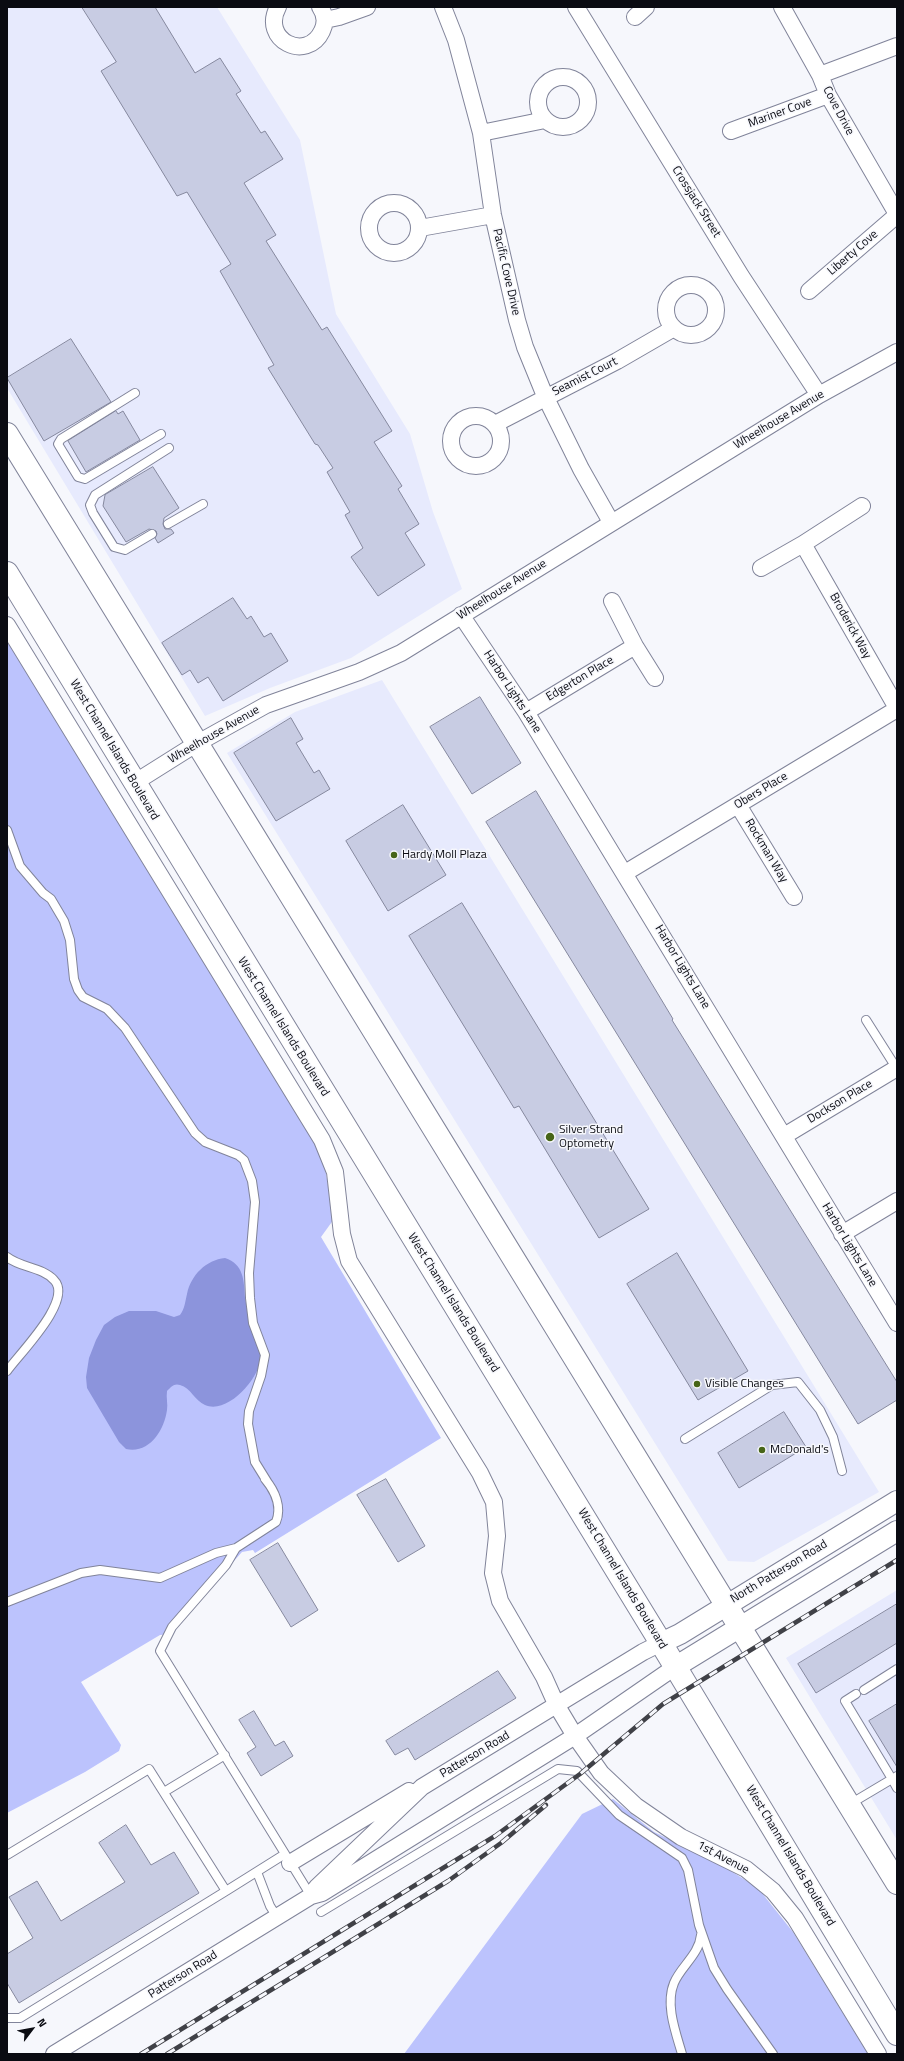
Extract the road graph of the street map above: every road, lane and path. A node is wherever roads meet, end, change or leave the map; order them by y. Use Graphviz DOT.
graph roads {
  1 [pos="278,7"];
  2 [pos="367,7"];
  3 [pos="443,7"];
  4 [pos="576,7"];
  5 [pos="782,7"];
  6 [pos="322,14"];
  7 [pos="897,46"];
  8 [pos="820,75"];
  9 [pos="828,95"];
  10 [pos="545,120"];
  11 [pos="731,131"];
  12 [pos="481,133"];
  13 [pos="493,215"];
  14 [pos="897,215"];
  15 [pos="420,228"];
  16 [pos="809,291"];
  17 [pos="674,328"];
  18 [pos="897,352"];
  19 [pos="135,393"];
  20 [pos="820,395"];
  21 [pos="545,396"];
  22 [pos="495,424"];
  23 [pos="7,434"];
  24 [pos="161,434"];
  25 [pos="169,448"];
  26 [pos="203,504"];
  27 [pos="862,506"];
  28 [pos="611,522"];
  29 [pos="168,524"];
  30 [pos="152,534"];
  31 [pos="803,544"];
  32 [pos="761,568"];
  33 [pos="7,573"];
  34 [pos="612,601"];
  35 [pos="461,615"];
  36 [pos="7,625"];
  37 [pos="635,646"];
  38 [pos="655,678"];
  39 [pos="897,708"];
  40 [pos="526,712"];
  41 [pos="196,744"];
  42 [pos="134,783"];
  43 [pos="738,805"];
  44 [pos="7,830"];
  45 [pos="625,873"];
  46 [pos="794,897"];
  47 [pos="866,1020"];
  48 [pos="897,1068"];
  49 [pos="784,1136"];
  50 [pos="897,1201"];
  51 [pos="842,1234"];
  52 [pos="7,1257"];
  53 [pos="897,1324"];
  54 [pos="7,1371"];
  55 [pos="685,1439"];
  56 [pos="842,1471"];
  57 [pos="897,1501"];
  58 [pos="897,1531"];
  59 [pos="236,1548"];
  60 [pos="7,1602"];
  61 [pos="728,1604"];
  62 [pos="741,1627"];
  63 [pos="661,1643"];
  64 [pos="675,1666"];
  65 [pos="897,1670"];
  66 [pos="864,1690"];
  67 [pos="856,1694"];
  68 [pos="557,1706"];
  69 [pos="575,1736"];
  70 [pos="225,1755"];
  71 [pos="894,1778"];
  72 [pos="422,1786"];
  73 [pos="897,1788"];
  74 [pos="164,1792"];
  75 [pos="850,1804"];
  76 [pos="7,1855"];
  77 [pos="288,1859"];
  78 [pos="257,1872"];
  79 [pos="897,1883"];
  80 [pos="226,1891"];
  81 [pos="311,1896"];
  82 [pos="321,1912"];
  83 [pos="277,1917"];
  84 [pos="702,1932"];
  85 [pos="672,2010"];
  86 [pos="7,2018"];
  87 [pos="897,2034"];
  88 [pos="54,2054"];
  89 [pos="682,2054"];
  90 [pos="685,2054"];
  91 [pos="773,2054"];
  92 [pos="878,2054"];
  1 -- 6 [label="street"];
  2 -- 6 [label="street"];
  3 -- 12 [label="street, Pacific Cove Drive"];
  4 -- 20 [label="street, Crossjack Street"];
  5 -- 8 [label="street, Cove Drive"];
  7 -- 8 [label="street"];
  8 -- 9 [label="street, Cove Drive"];
  9 -- 11 [label="street, Mariner Cove"];
  9 -- 14 [label="street, Cove Drive"];
  10 -- 12 [label="street"];
  12 -- 13 [label="street, Pacific Cove Drive"];
  13 -- 15 [label="street"];
  13 -- 21 [label="street, Pacific Cove Drive"];
  14 -- 16 [label="street, Liberty Cove"];
  17 -- 21 [label="street, Seamist Court"];
  18 -- 20 [label="street, Wheelhouse Avenue"];
  19 -- 24 [label="lane"];
  20 -- 28 [label="street, Wheelhouse Avenue"];
  21 -- 22 [label="street, Seamist Court"];
  21 -- 28 [label="street, Pacific Cove Drive"];
  23 -- 41 [label="main road"];
  25 -- 30 [label="lane"];
  26 -- 29 [label="lane"];
  27 -- 31 [label="street"];
  28 -- 35 [label="street, Wheelhouse Avenue"];
  31 -- 32 [label="street"];
  31 -- 39 [label="street, Broderick Way"];
  33 -- 42 [label="main road, West Channel Islands Boulevard"];
  34 -- 37 [label="street"];
  35 -- 40 [label="street, Harbor Lights Lane"];
  35 -- 41 [label="street, Wheelhouse Avenue"];
  36 -- 68 [label="street, 1st Avenue"];
  37 -- 38 [label="street"];
  37 -- 40 [label="street, Edgerton Place"];
  39 -- 43 [label="street, Obers Place"];
  40 -- 45 [label="street, Harbor Lights Lane"];
  41 -- 42 [label="street, Wheelhouse Avenue"];
  41 -- 61 [label="main road"];
  42 -- 63 [label="main road, West Channel Islands Boulevard"];
  43 -- 45 [label="street, Obers Place"];
  43 -- 46 [label="street, Rockman Way"];
  44 -- 59 [label="lane"];
  45 -- 49 [label="street, Harbor Lights Lane"];
  47 -- 48 [label="lane"];
  48 -- 49 [label="street, Dockson Place"];
  49 -- 51 [label="street, Harbor Lights Lane"];
  50 -- 51 [label="street"];
  51 -- 53 [label="street, Harbor Lights Lane"];
  52 -- 54 [label="lane"];
  55 -- 56 [label="lane"];
  57 -- 61 [label="street, North Patterson Road"];
  58 -- 62 [label="street"];
  59 -- 60 [label="lane"];
  59 -- 70 [label="lane"];
  61 -- 62 [label="main road"];
  61 -- 63 [label="street, North Patterson Road"];
  62 -- 64 [label="street"];
  62 -- 75 [label="main road"];
  63 -- 64 [label="main road, West Channel Islands Boulevard"];
  63 -- 68 [label="street, Patterson Road"];
  64 -- 69 [label="street, Patterson Road"];
  64 -- 87 [label="main road, West Channel Islands Boulevard"];
  65 -- 66 [label="lane"];
  67 -- 71 [label="lane"];
  68 -- 69 [label="street, 1st Avenue"];
  68 -- 72 [label="street, Patterson Road"];
  69 -- 81 [label="street, Patterson Road"];
  69 -- 92 [label="street, 1st Avenue"];
  70 -- 74 [label="lane"];
  70 -- 77 [label="lane"];
  71 -- 73 [label="lane"];
  71 -- 75 [label="lane"];
  72 -- 77 [label="street"];
  72 -- 81 [label="street, Patterson Road"];
  74 -- 76 [label="lane"];
  74 -- 80 [label="lane"];
  75 -- 79 [label="main road"];
  77 -- 78 [label="lane"];
  77 -- 81 [label="lane"];
  78 -- 80 [label="lane"];
  78 -- 83 [label="lane"];
  80 -- 86 [label="lane"];
  81 -- 83 [label="street, Patterson Road"];
  82 -- 84 [label="lane"];
  83 -- 88 [label="street, Patterson Road"];
  84 -- 85 [label="lane"];
  84 -- 91 [label="lane"];
  85 -- 89 [label="lane"];
  85 -- 90 [label="lane"];
}
